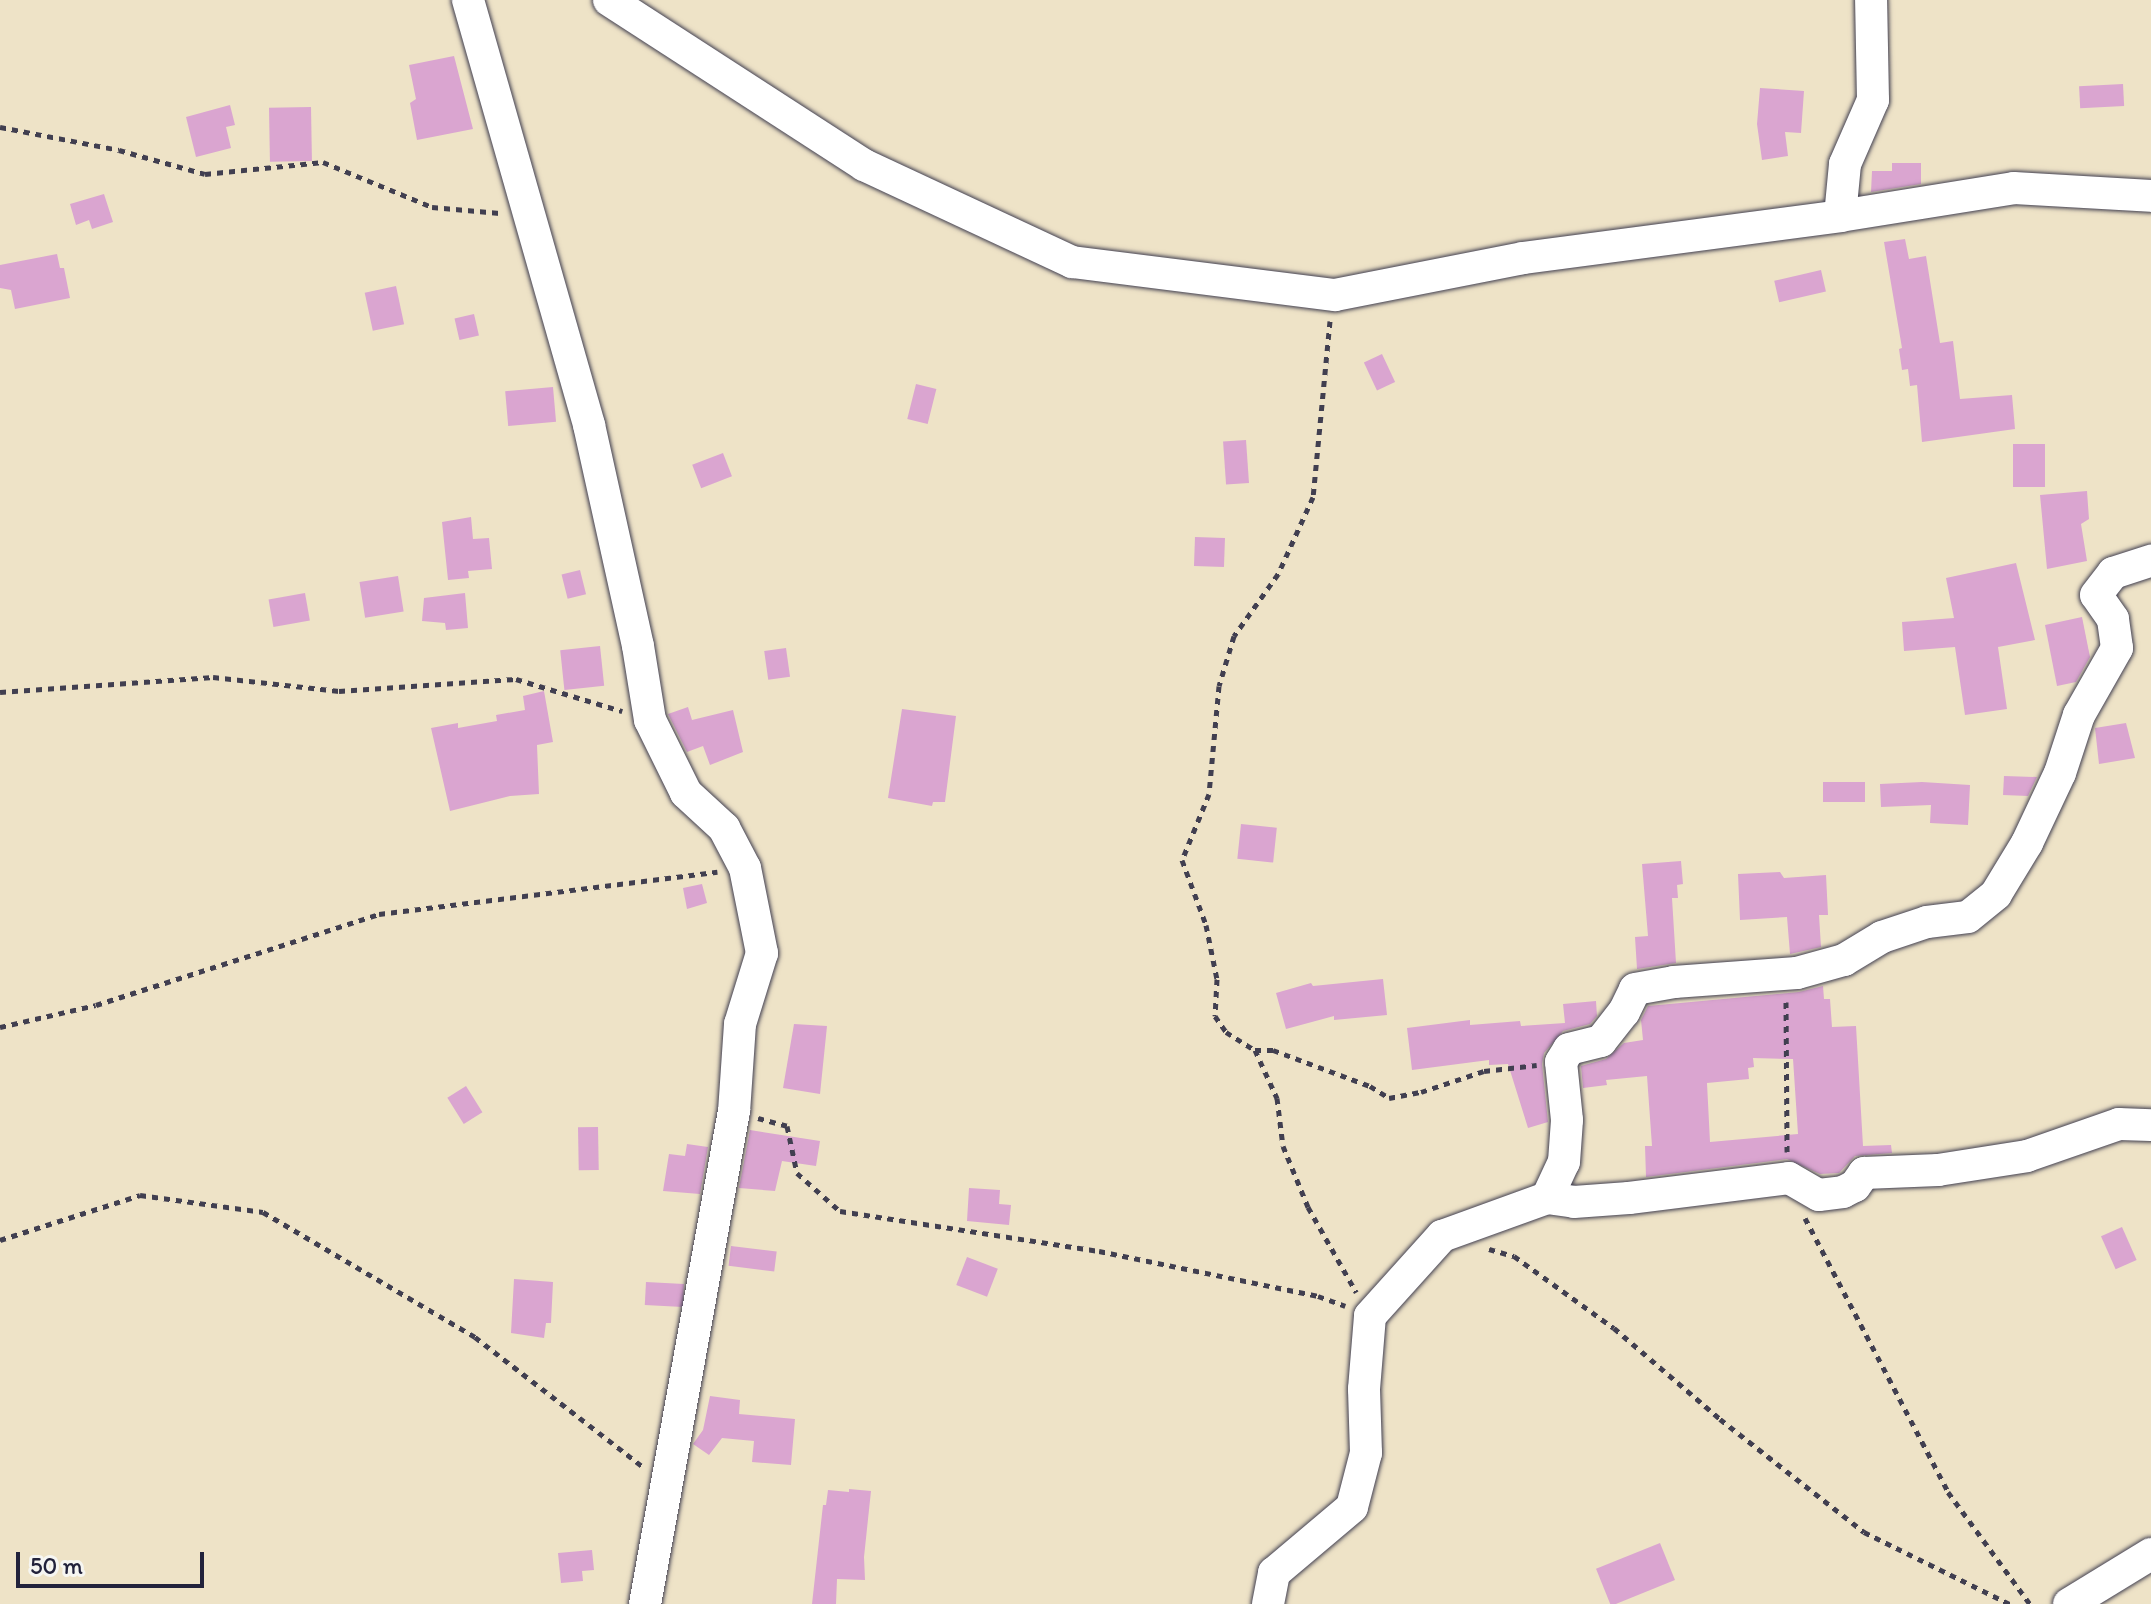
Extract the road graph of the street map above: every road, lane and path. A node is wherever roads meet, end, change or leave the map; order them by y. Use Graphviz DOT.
graph roads {
  1 [pos="468,0"];
  2 [pos="609,0"];
  3 [pos="1871,0"];
  4 [pos="0,127"];
  5 [pos="2151,196"];
  6 [pos="529,216"];
  7 [pos="1840,216"];
  8 [pos="1335,295"];
  9 [pos="2151,561"];
  10 [pos="0,692"];
  11 [pos="650,720"];
  12 [pos="745,868"];
  13 [pos="1784,973"];
  14 [pos="0,1027"];
  15 [pos="1255,1050"];
  16 [pos="1561,1062"];
  17 [pos="734,1111"];
  18 [pos="2151,1125"];
  19 [pos="1789,1178"];
  20 [pos="1547,1198"];
  21 [pos="0,1240"];
  22 [pos="1485,1248"];
  23 [pos="1370,1316"];
  24 [pos="666,1485"];
  25 [pos="2151,1554"];
  26 [pos="645,1604"];
  27 [pos="1268,1604"];
  28 [pos="2010,1604"];
  29 [pos="2030,1604"];
  30 [pos="2069,1604"];
  1 -- 6 [label="street"];
  2 -- 8 [label="street"];
  3 -- 7 [label="street"];
  4 -- 6 [label="path"];
  5 -- 7 [label="street"];
  6 -- 11 [label="street"];
  7 -- 8 [label="street"];
  8 -- 15 [label="path"];
  9 -- 13 [label="street"];
  10 -- 11 [label="path"];
  11 -- 12 [label="street"];
  12 -- 14 [label="path"];
  12 -- 17 [label="street"];
  13 -- 16 [label="street"];
  13 -- 19 [label="path"];
  15 -- 16 [label="path"];
  15 -- 23 [label="path"];
  16 -- 20 [label="street"];
  17 -- 23 [label="path"];
  17 -- 24 [label="street"];
  18 -- 19 [label="street"];
  19 -- 20 [label="street"];
  19 -- 29 [label="path"];
  20 -- 23 [label="street"];
  21 -- 24 [label="path"];
  22 -- 28 [label="path"];
  23 -- 27 [label="street"];
  24 -- 26 [label="street"];
  25 -- 30 [label="street"];
}
